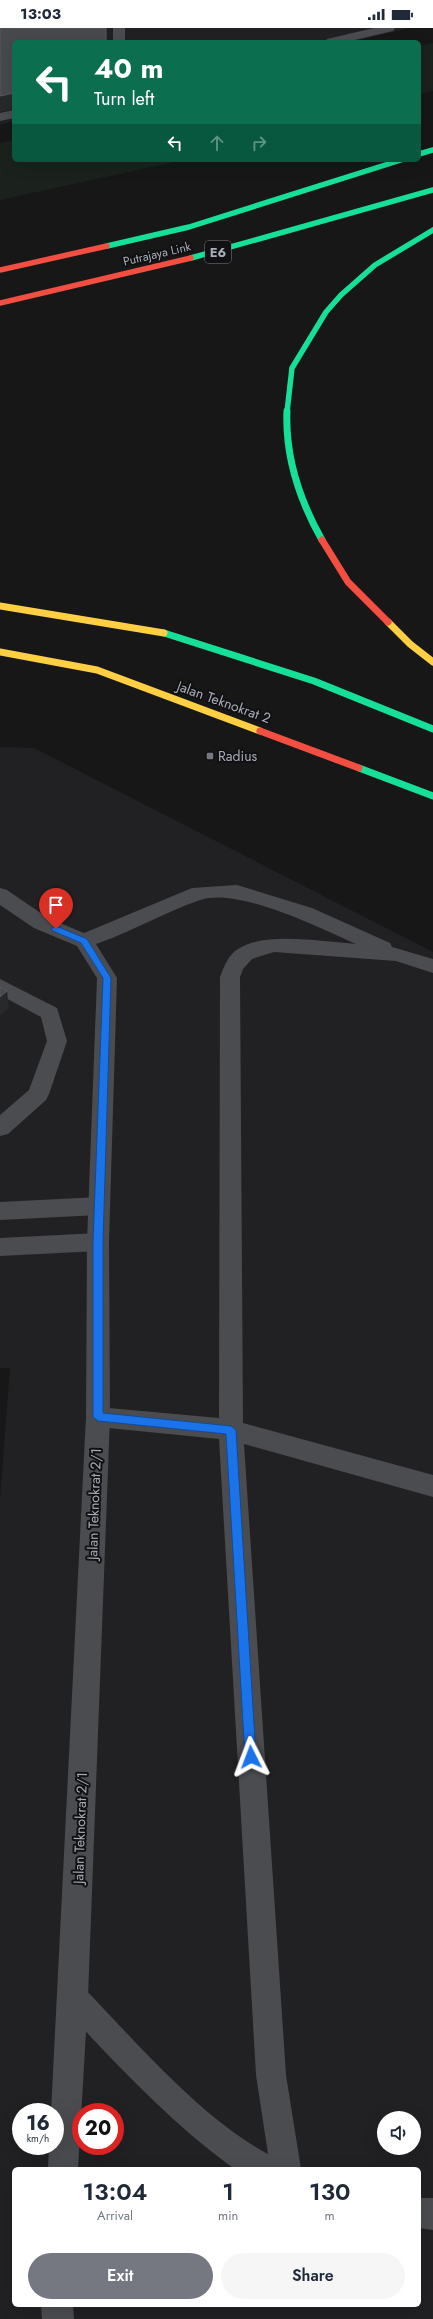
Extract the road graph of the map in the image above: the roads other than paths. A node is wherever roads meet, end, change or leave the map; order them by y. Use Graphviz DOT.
graph roads {
  1 [pos="119,28"];
  2 [pos="390,28"];
  3 [pos="119,40"];
  4 [pos="339,40"];
  5 [pos="12,114"];
  6 [pos="0,117"];
  7 [pos="433,150"];
  8 [pos="421,153"];
  9 [pos="394,162"];
  10 [pos="433,190"];
  11 [pos="433,230"];
  12 [pos="0,270"];
  13 [pos="0,303"];
  14 [pos="0,606"];
  15 [pos="3,654"];
  16 [pos="433,662"];
  17 [pos="433,729"];
  18 [pos="433,796"];
  19 [pos="0,895"];
  20 [pos="84,941"];
  21 [pos="397,954"];
  22 [pos="433,966"];
  23 [pos="0,986"];
  24 [pos="0,1128"];
  25 [pos="99,1206"];
  26 [pos="0,1211"];
  27 [pos="98,1242"];
  28 [pos="0,1248"];
  29 [pos="98,1417"];
  30 [pos="231,1430"];
  31 [pos="433,1486"];
  32 [pos="73,1997"];
  33 [pos="63,2167"];
  34 [pos="260,2167"];
  35 [pos="286,2167"];
  36 [pos="421,2213"];
  37 [pos="433,2214"];
  38 [pos="57,2307"];
  39 [pos="58,2319"];
  1 -- 3 [label="street"];
  2 -- 4 [label="street"];
  5 -- 6 [label="street"];
  7 -- 8 [label="main road"];
  9 -- 12 [label="main road, Putrajaya Link / E6"];
  10 -- 13 [label="main road, Putrajaya Link / E6"];
  11 -- 16 [label="main road"];
  14 -- 17 [label="main road"];
  15 -- 18 [label="main road, Jalan Teknokrat 2"];
  19 -- 20 [label="street"];
  20 -- 21 [label="street"];
  20 -- 25 [label="street, Jalan Teknokrat 2/1"];
  21 -- 22 [label="street"];
  21 -- 30 [label="street"];
  23 -- 24 [label="street"];
  25 -- 26 [label="street"];
  25 -- 27 [label="street, Jalan Teknokrat 2/1"];
  27 -- 28 [label="street"];
  27 -- 29 [label="street, Jalan Teknokrat 2/1"];
  29 -- 30 [label="street"];
  29 -- 32 [label="street, Jalan Teknokrat 2/1"];
  30 -- 31 [label="street"];
  30 -- 35 [label="street"];
  32 -- 33 [label="street, Jalan Teknokrat 2/1"];
  32 -- 34 [label="street"];
  36 -- 37 [label="street"];
  38 -- 39 [label="street"];
}
